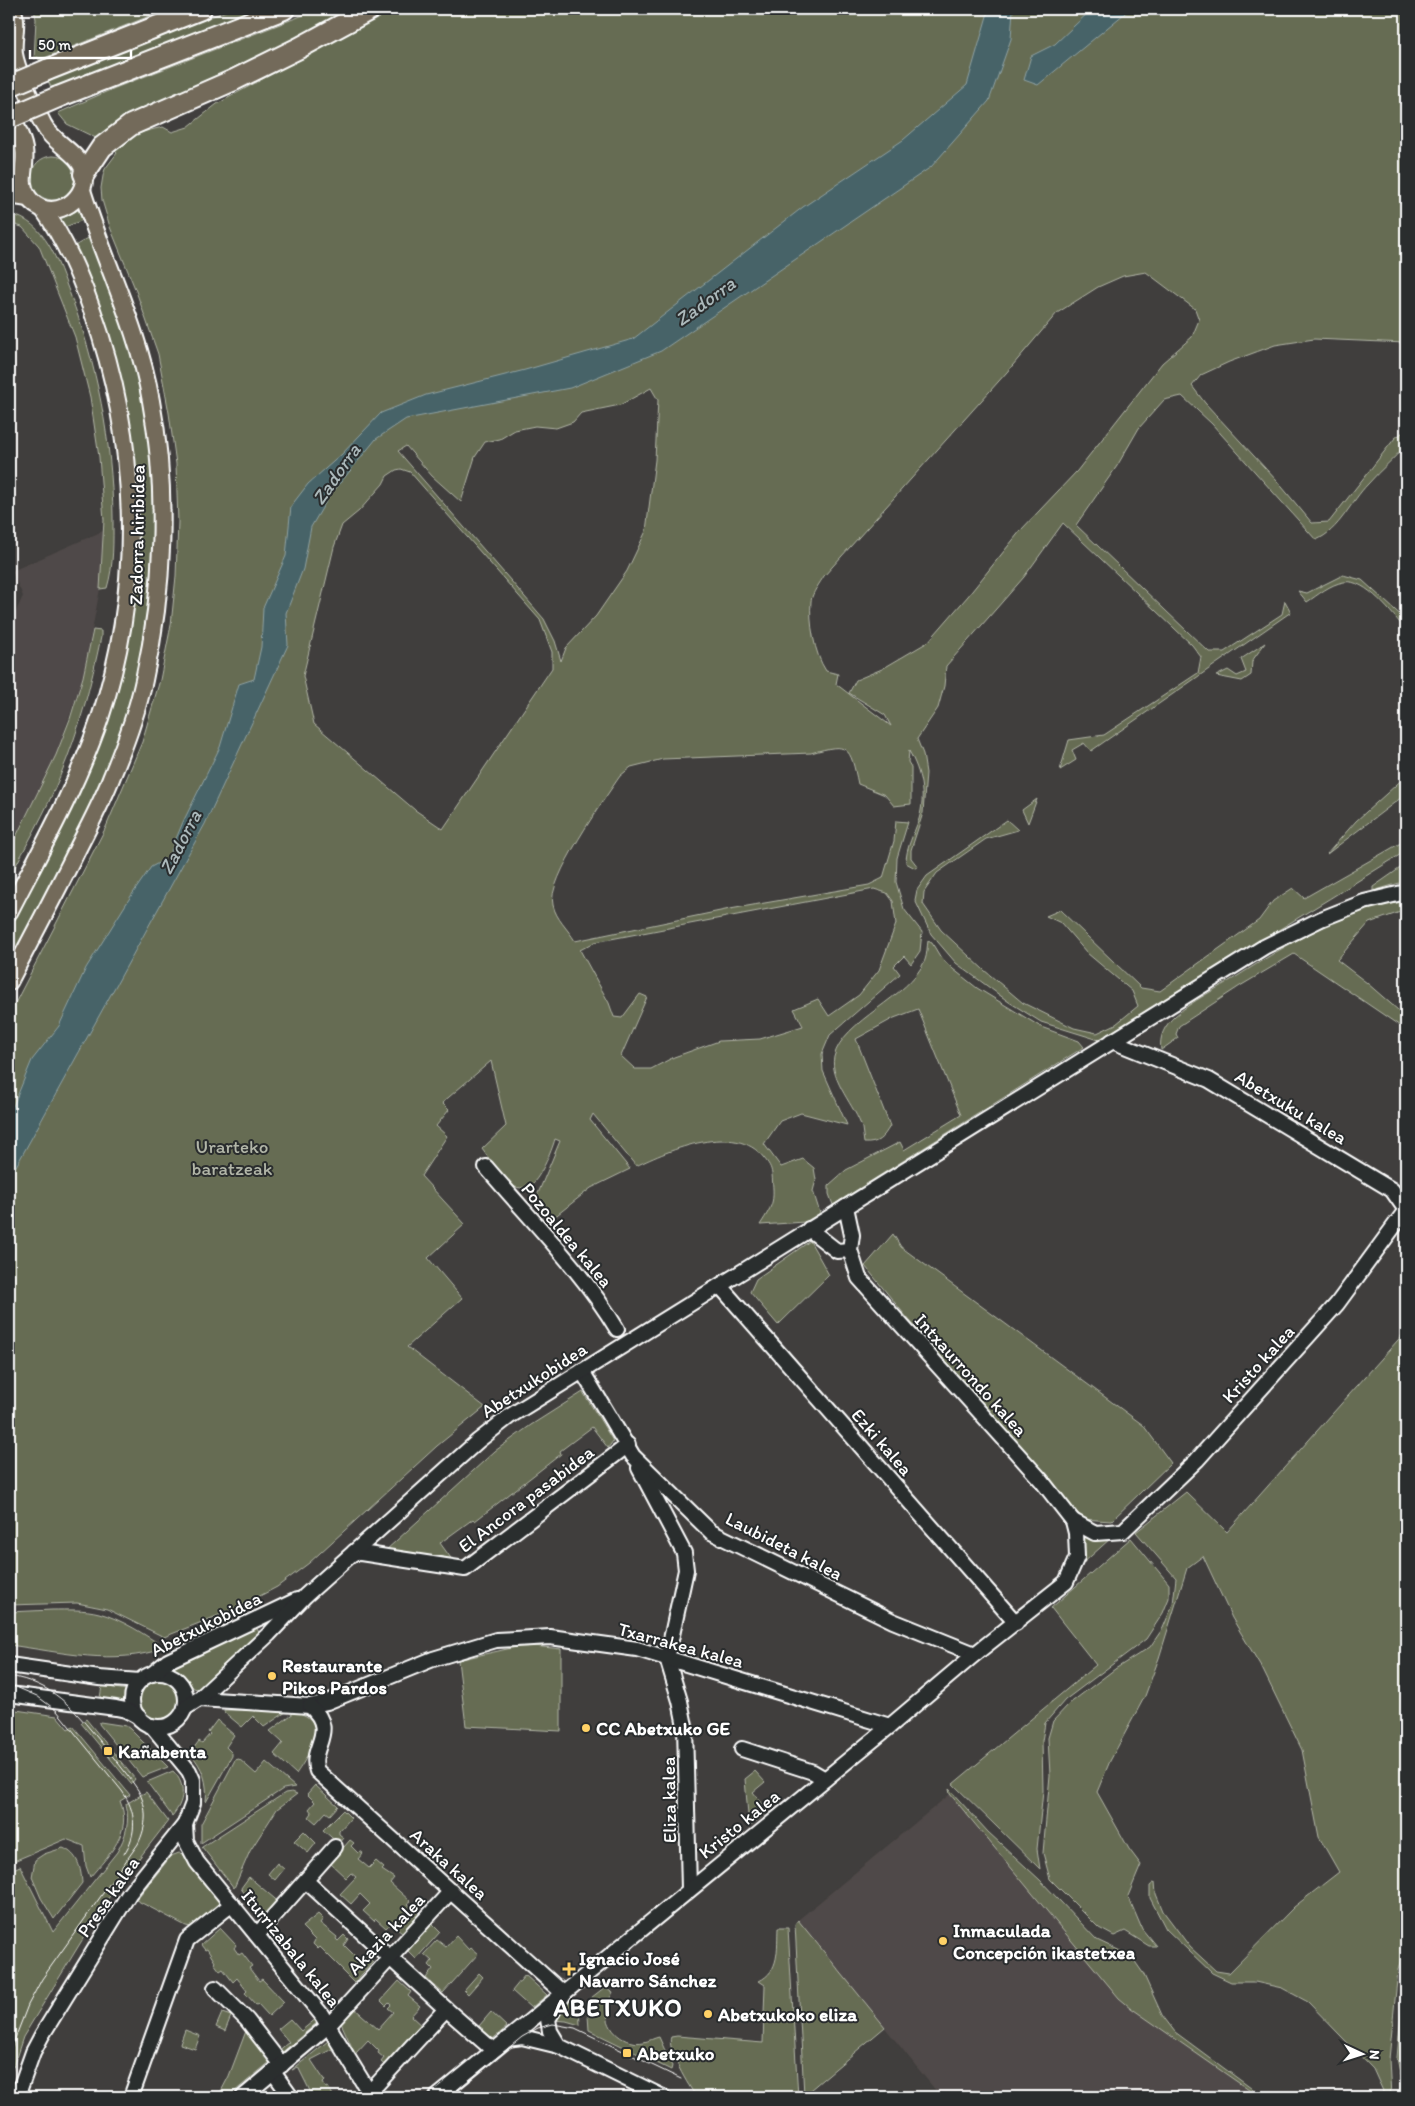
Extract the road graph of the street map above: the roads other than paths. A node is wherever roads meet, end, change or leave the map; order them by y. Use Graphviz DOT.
graph roads {
  1 [pos="12,9"];
  2 [pos="201,9"];
  3 [pos="284,9"];
  4 [pos="370,9"];
  5 [pos="9,86"];
  6 [pos="9,110"];
  7 [pos="9,118"];
  8 [pos="83,182"];
  9 [pos="9,195"];
  10 [pos="28,198"];
  11 [pos="42,209"];
  12 [pos="1406,892"];
  13 [pos="9,912"];
  14 [pos="9,982"];
  15 [pos="1112,1041"];
  16 [pos="486,1167"];
  17 [pos="846,1207"];
  18 [pos="1406,1210"];
  19 [pos="809,1229"];
  20 [pos="850,1250"];
  21 [pos="720,1286"];
  22 [pos="617,1329"];
  23 [pos="582,1371"];
  24 [pos="630,1451"];
  25 [pos="1073,1521"];
  26 [pos="1123,1531"];
  27 [pos="354,1552"];
  28 [pos="1066,1582"];
  29 [pos="305,1596"];
  30 [pos="1016,1623"];
  31 [pos="976,1654"];
  32 [pos="667,1658"];
  33 [pos="9,1666"];
  34 [pos="146,1677"];
  35 [pos="9,1694"];
  36 [pos="199,1699"];
  37 [pos="310,1706"];
  38 [pos="185,1708"];
  39 [pos="139,1717"];
  40 [pos="152,1726"];
  41 [pos="890,1726"];
  42 [pos="742,1749"];
  43 [pos="825,1779"];
  44 [pos="185,1824"];
  45 [pos="335,1847"];
  46 [pos="306,1881"];
  47 [pos="689,1890"];
  48 [pos="452,1891"];
  49 [pos="232,1904"];
  50 [pos="257,1935"];
  51 [pos="390,1958"];
  52 [pos="215,1988"];
  53 [pos="564,1994"];
  54 [pos="446,2009"];
  55 [pos="329,2025"];
  56 [pos="506,2039"];
  57 [pos="558,2046"];
  58 [pos="493,2050"];
  59 [pos="278,2069"];
  60 [pos="370,2095"];
  61 [pos="17,2097"];
  62 [pos="131,2097"];
  63 [pos="243,2097"];
  64 [pos="291,2097"];
  65 [pos="437,2097"];
  66 [pos="663,2097"];
  1 -- 8 [label="main road, Zadorra hiribidea"];
  2 -- 5 [label="highway, bridge"];
  3 -- 7 [label="highway, bridge"];
  4 -- 8 [label="highway"];
  6 -- 10 [label="main road"];
  8 -- 11 [label="main road"];
  8 -- 14 [label="main road, Zadorra hiribidea"];
  9 -- 10 [label="main road"];
  10 -- 11 [label="main road, Zadorra hiribidea"];
  11 -- 13 [label="main road, Zadorra hiribidea"];
  12 -- 15 [label="street, Abetxukobidea"];
  15 -- 17 [label="street, Abetxukobidea"];
  15 -- 18 [label="street, Abetxuku kalea"];
  16 -- 22 [label="street, Pozoaldea kalea"];
  17 -- 19 [label="street, Abetxukobidea"];
  17 -- 20 [label="street, Intxaurrondo kalea"];
  18 -- 26 [label="street, Kristo kalea"];
  19 -- 20 [label="street"];
  19 -- 21 [label="street, Abetxukobidea"];
  20 -- 25 [label="street, Intxaurrondo kalea"];
  21 -- 23 [label="street, Abetxukobidea"];
  21 -- 30 [label="street, Ezki kalea"];
  23 -- 24 [label="street, Laubideta kalea"];
  23 -- 27 [label="street, Abetxukobidea"];
  24 -- 27 [label="street, El Ancora pasabidea"];
  24 -- 31 [label="street, Laubideta kalea"];
  24 -- 32 [label="street, Eliza kalea"];
  25 -- 26 [label="street, Intxaurrondo kalea"];
  25 -- 28 [label="street, Intxaurrondo kalea"];
  27 -- 29 [label="street, Abetxukobidea"];
  28 -- 30 [label="street, Kristo kalea"];
  29 -- 34 [label="street, Abetxukobidea"];
  29 -- 36 [label="street, Abetxukobidea"];
  30 -- 31 [label="street, Kristo kalea"];
  31 -- 41 [label="street, Kristo kalea"];
  32 -- 37 [label="street, Txarrakea kalea"];
  32 -- 41 [label="street, Txarrakea kalea"];
  32 -- 47 [label="street, Eliza kalea"];
  33 -- 34 [label="street, Abetxukobidea"];
  34 -- 38 [label="street"];
  34 -- 39 [label="street"];
  35 -- 39 [label="street"];
  36 -- 37 [label="street, Txarrakea kalea"];
  36 -- 38 [label="street, Abetxukobidea"];
  37 -- 48 [label="street, Araka kalea"];
  38 -- 40 [label="street"];
  39 -- 40 [label="street"];
  40 -- 44 [label="street, Presa kalea"];
  41 -- 43 [label="street, Kristo kalea"];
  42 -- 43 [label="street"];
  43 -- 47 [label="street, Kristo kalea"];
  44 -- 49 [label="street, Iturrizabala kalea"];
  44 -- 61 [label="street, Presa kalea"];
  45 -- 46 [label="street"];
  46 -- 50 [label="street"];
  46 -- 51 [label="street"];
  47 -- 53 [label="street, Kristo kalea"];
  48 -- 51 [label="street, Akazia kalea"];
  48 -- 53 [label="street, Araka kalea"];
  49 -- 50 [label="street, Iturrizabala kalea"];
  49 -- 62 [label="street"];
  50 -- 55 [label="street, Iturrizabala kalea"];
  51 -- 54 [label="street"];
  51 -- 55 [label="street, Akazia kalea"];
  52 -- 59 [label="street"];
  53 -- 56 [label="street, Kristo kalea"];
  53 -- 57 [label="street"];
  54 -- 58 [label="street"];
  54 -- 60 [label="street"];
  55 -- 59 [label="street, Akazia kalea"];
  55 -- 60 [label="street, Iturrizabala kalea"];
  56 -- 57 [label="street"];
  56 -- 58 [label="street, Kristo kalea"];
  57 -- 66 [label="street"];
  58 -- 65 [label="street, Kristo kalea"];
  59 -- 63 [label="street, Akazia kalea"];
  59 -- 64 [label="street"];
}
